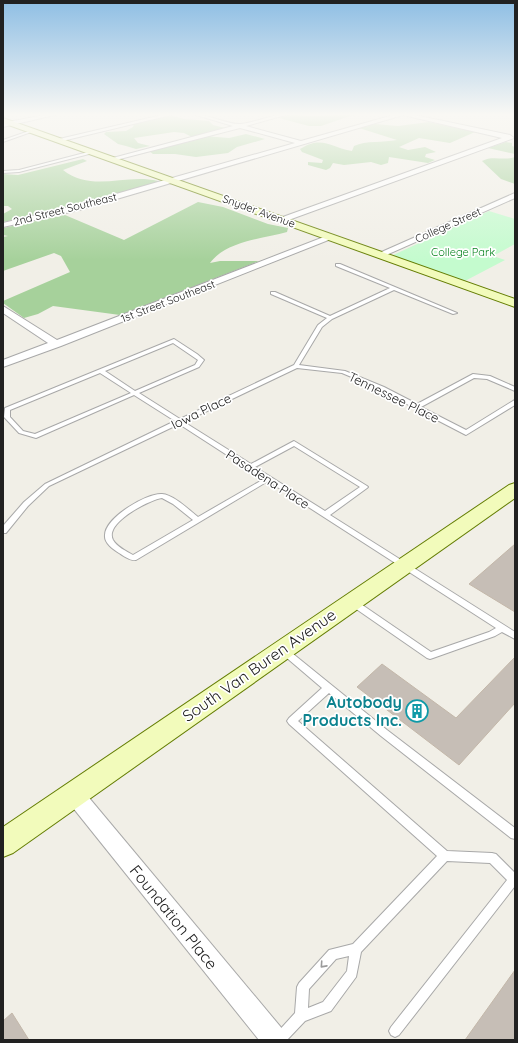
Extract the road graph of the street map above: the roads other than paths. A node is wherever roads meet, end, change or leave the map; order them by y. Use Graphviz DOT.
graph roads {
  1 [pos="52,163"];
  2 [pos="122,163"];
  3 [pos="235,163"];
  4 [pos="443,163"];
  5 [pos="3,172"];
  6 [pos="174,181"];
  7 [pos="515,195"];
  8 [pos="283,220"];
  9 [pos="3,225"];
  10 [pos="332,237"];
  11 [pos="380,254"];
  12 [pos="338,265"];
  13 [pos="394,288"];
  14 [pos="273,293"];
  15 [pos="514,302"];
  16 [pos="3,309"];
  17 [pos="455,313"];
  18 [pos="330,318"];
  19 [pos="57,344"];
  20 [pos="3,364"];
  21 [pos="296,366"];
  22 [pos="102,372"];
  23 [pos="515,389"];
  24 [pos="133,392"];
  25 [pos="515,402"];
  26 [pos="416,406"];
  27 [pos="178,422"];
  28 [pos="250,467"];
  29 [pos="268,479"];
  30 [pos="515,489"];
  31 [pos="325,515"];
  32 [pos="198,520"];
  33 [pos="3,531"];
  34 [pos="403,565"];
  35 [pos="352,601"];
  36 [pos="502,628"];
  37 [pos="515,636"];
  38 [pos="282,649"];
  39 [pos="329,687"];
  40 [pos="74,793"];
  41 [pos="515,834"];
  42 [pos="3,843"];
  43 [pos="445,856"];
  44 [pos="356,949"];
  45 [pos="300,1016"];
  46 [pos="395,1031"];
  47 [pos="275,1040"];
  48 [pos="278,1040"];
  1 -- 5 [label="lane"];
  2 -- 6 [label="main road, Snyder Avenue"];
  3 -- 6 [label="street, 2nd Street Southeast"];
  4 -- 8 [label="street"];
  6 -- 8 [label="main road, Snyder Avenue"];
  6 -- 9 [label="street, 2nd Street Southeast"];
  7 -- 11 [label="street, College Street"];
  8 -- 10 [label="main road, Snyder Avenue"];
  10 -- 11 [label="main road, Snyder Avenue"];
  10 -- 19 [label="street, 1st Street Southeast"];
  11 -- 15 [label="main road, Snyder Avenue"];
  12 -- 13 [label="lane"];
  13 -- 17 [label="lane"];
  13 -- 18 [label="lane"];
  14 -- 18 [label="lane"];
  16 -- 19 [label="street"];
  18 -- 21 [label="lane"];
  19 -- 20 [label="street, 1st Street Southeast"];
  21 -- 26 [label="lane, Tennessee Place"];
  21 -- 27 [label="lane, Iowa Place"];
  22 -- 24 [label="lane, Pasadena Place"];
  22 -- 24 [label="lane"];
  22 -- 24 [label="lane"];
  23 -- 26 [label="lane"];
  24 -- 27 [label="lane, Pasadena Place"];
  25 -- 26 [label="lane, Tennessee Place"];
  27 -- 28 [label="lane, Pasadena Place"];
  27 -- 33 [label="lane, Iowa Place"];
  28 -- 29 [label="lane, Pasadena Place"];
  28 -- 31 [label="lane"];
  29 -- 31 [label="lane, Pasadena Place"];
  29 -- 32 [label="lane"];
  30 -- 34 [label="main road, South Van Buren Avenue"];
  31 -- 34 [label="lane, Pasadena Place"];
  32 -- 32 [label="lane"];
  34 -- 35 [label="main road, South Van Buren Avenue"];
  34 -- 36 [label="lane, Pasadena Place"];
  35 -- 36 [label="lane"];
  35 -- 38 [label="main road, South Van Buren Avenue"];
  36 -- 37 [label="lane, Pasadena Place"];
  38 -- 39 [label="lane"];
  38 -- 40 [label="main road, South Van Buren Avenue"];
  39 -- 41 [label="lane"];
  39 -- 43 [label="lane"];
  40 -- 42 [label="main road, South Van Buren Avenue"];
  40 -- 47 [label="street, Foundation Place"];
  43 -- 44 [label="lane"];
  43 -- 46 [label="lane"];
  44 -- 45 [label="lane"];
  44 -- 45 [label="lane, one-way"];
  45 -- 48 [label="lane"];
}
